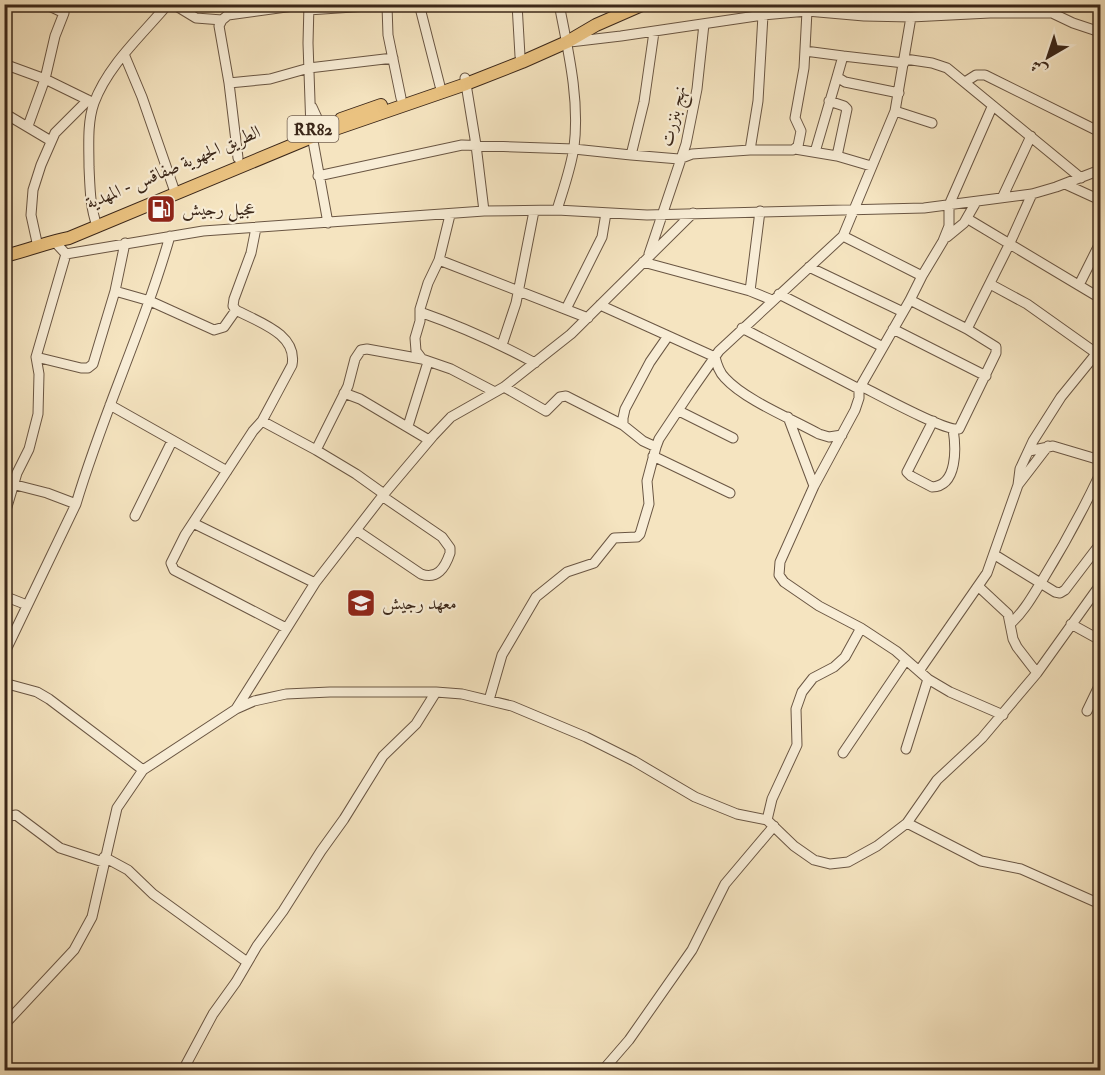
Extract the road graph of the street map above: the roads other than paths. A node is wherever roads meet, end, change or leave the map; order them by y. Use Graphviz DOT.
graph roads {
  1 [pos="45,4"];
  2 [pos="168,4"];
  3 [pos="173,4"];
  4 [pos="398,4"];
  5 [pos="419,4"];
  6 [pos="517,4"];
  7 [pos="559,4"];
  8 [pos="644,4"];
  9 [pos="921,4"];
  10 [pos="1062,4"];
  11 [pos="363,5"];
  12 [pos="304,6"];
  13 [pos="387,6"];
  14 [pos="1022,8"];
  15 [pos="65,9"];
  16 [pos="812,9"];
  17 [pos="1052,13"];
  18 [pos="618,15"];
  19 [pos="763,15"];
  20 [pos="915,16"];
  21 [pos="222,20"];
  22 [pos="704,24"];
  23 [pos="596,25"];
  24 [pos="654,32"];
  25 [pos="1101,32"];
  26 [pos="621,36"];
  27 [pos="566,39"];
  28 [pos="601,39"];
  29 [pos="805,51"];
  30 [pos="124,54"];
  31 [pos="520,56"];
  32 [pos="843,56"];
  33 [pos="393,58"];
  34 [pos="904,61"];
  35 [pos="4,64"];
  36 [pos="309,68"];
  37 [pos="837,77"];
  38 [pos="45,79"];
  39 [pos="466,81"];
  40 [pos="965,82"];
  41 [pos="229,83"];
  42 [pos="440,86"];
  43 [pos="899,93"];
  44 [pos="401,98"];
  45 [pos="829,101"];
  46 [pos="91,102"];
  47 [pos="992,107"];
  48 [pos="895,111"];
  49 [pos="4,113"];
  50 [pos="932,123"];
  51 [pos="28,126"];
  52 [pos="317,131"];
  53 [pos="1101,132"];
  54 [pos="1031,136"];
  55 [pos="51,141"];
  56 [pos="476,145"];
  57 [pos="574,149"];
  58 [pos="795,149"];
  59 [pos="750,150"];
  60 [pos="814,152"];
  61 [pos="632,155"];
  62 [pos="837,156"];
  63 [pos="238,158"];
  64 [pos="680,159"];
  65 [pos="871,166"];
  66 [pos="1101,170"];
  67 [pos="318,176"];
  68 [pos="1081,178"];
  69 [pos="1065,184"];
  70 [pos="174,188"];
  71 [pos="1032,194"];
  72 [pos="1004,196"];
  73 [pos="1101,200"];
  74 [pos="976,202"];
  75 [pos="949,205"];
  76 [pos="855,209"];
  77 [pos="557,210"];
  78 [pos="484,211"];
  79 [pos="534,211"];
  80 [pos="760,211"];
  81 [pos="606,213"];
  82 [pos="693,213"];
  83 [pos="663,214"];
  84 [pos="450,215"];
  85 [pos="968,219"];
  86 [pos="95,222"];
  87 [pos="328,223"];
  88 [pos="256,228"];
  89 [pos="170,236"];
  90 [pos="843,236"];
  91 [pos="54,240"];
  92 [pos="943,241"];
  93 [pos="125,243"];
  94 [pos="1101,243"];
  95 [pos="1010,245"];
  96 [pos="38,247"];
  97 [pos="66,254"];
  98 [pos="4,256"];
  99 [pos="439,260"];
  100 [pos="645,260"];
  101 [pos="809,267"];
  102 [pos="922,276"];
  103 [pos="990,284"];
  104 [pos="1079,285"];
  105 [pos="519,290"];
  106 [pos="115,291"];
  107 [pos="750,291"];
  108 [pos="776,297"];
  109 [pos="1101,298"];
  110 [pos="910,300"];
  111 [pos="150,301"];
  112 [pos="600,305"];
  113 [pos="566,309"];
  114 [pos="236,310"];
  115 [pos="420,312"];
  116 [pos="903,312"];
  117 [pos="588,318"];
  118 [pos="742,328"];
  119 [pos="893,329"];
  120 [pos="967,329"];
  121 [pos="668,336"];
  122 [pos="502,345"];
  123 [pos="883,347"];
  124 [pos="1099,351"];
  125 [pos="36,357"];
  126 [pos="715,357"];
  127 [pos="425,360"];
  128 [pos="536,363"];
  129 [pos="986,376"];
  130 [pos="504,387"];
  131 [pos="860,388"];
  132 [pos="495,392"];
  133 [pos="344,393"];
  134 [pos="110,405"];
  135 [pos="678,411"];
  136 [pos="788,417"];
  137 [pos="262,421"];
  138 [pos="933,421"];
  139 [pos="408,426"];
  140 [pos="623,426"];
  141 [pos="953,429"];
  142 [pos="842,435"];
  143 [pos="733,438"];
  144 [pos="429,440"];
  145 [pos="172,441"];
  146 [pos="1048,446"];
  147 [pos="316,450"];
  148 [pos="1029,451"];
  149 [pos="655,452"];
  150 [pos="1101,460"];
  151 [pos="227,471"];
  152 [pos="1101,474"];
  153 [pos="4,482"];
  154 [pos="15,485"];
  155 [pos="1018,485"];
  156 [pos="814,486"];
  157 [pos="730,493"];
  158 [pos="383,495"];
  159 [pos="75,504"];
  160 [pos="135,516"];
  161 [pos="4,517"];
  162 [pos="193,523"];
  163 [pos="356,530"];
  164 [pos="1101,544"];
  165 [pos="995,555"];
  166 [pos="1041,582"];
  167 [pos="315,583"];
  168 [pos="1101,585"];
  169 [pos="979,587"];
  170 [pos="4,597"];
  171 [pos="27,605"];
  172 [pos="1010,624"];
  173 [pos="1071,624"];
  174 [pos="286,628"];
  175 [pos="861,628"];
  176 [pos="1101,640"];
  177 [pos="4,654"];
  178 [pos="906,660"];
  179 [pos="920,671"];
  180 [pos="1037,673"];
  181 [pos="928,679"];
  182 [pos="4,683"];
  183 [pos="1101,684"];
  184 [pos="436,692"];
  185 [pos="489,700"];
  186 [pos="236,709"];
  187 [pos="1087,711"];
  188 [pos="1003,715"];
  189 [pos="906,749"];
  190 [pos="843,753"];
  191 [pos="143,770"];
  192 [pos="4,817"];
  193 [pos="770,823"];
  194 [pos="907,823"];
  195 [pos="104,860"];
  196 [pos="1101,904"];
  197 [pos="247,962"];
  198 [pos="4,1025"];
  199 [pos="183,1071"];
  200 [pos="603,1071"];
  1 -- 15 [label="street"];
  2 -- 30 [label="street"];
  3 -- 21 [label="street"];
  4 -- 13 [label="street"];
  5 -- 42 [label="street"];
  6 -- 31 [label="street"];
  7 -- 27 [label="street"];
  8 -- 18 [label="main road, الطريق الجهوية صفاقس - المهدية / RR82"];
  9 -- 20 [label="street"];
  10 -- 17 [label="street"];
  11 -- 12 [label="street"];
  11 -- 13 [label="street"];
  12 -- 21 [label="street"];
  12 -- 36 [label="street"];
  13 -- 33 [label="street"];
  14 -- 17 [label="street"];
  14 -- 20 [label="street"];
  15 -- 38 [label="street"];
  16 -- 19 [label="street"];
  16 -- 20 [label="street"];
  16 -- 29 [label="street"];
  17 -- 25 [label="street"];
  18 -- 23 [label="main road, الطريق الجهوية صفاقس - المهدية / RR82"];
  18 -- 26 [label="street"];
  19 -- 22 [label="street"];
  19 -- 59 [label="street"];
  20 -- 34 [label="street"];
  21 -- 41 [label="street"];
  22 -- 24 [label="street"];
  22 -- 64 [label="street, نهج بنزرت"];
  23 -- 27 [label="main road, الطريق الجهوية صفاقس - المهدية / RR82"];
  23 -- 28 [label="street"];
  24 -- 26 [label="street"];
  24 -- 61 [label="street"];
  26 -- 28 [label="street"];
  27 -- 28 [label="street"];
  27 -- 31 [label="main road, الطريق الجهوية صفاقس - المهدية / RR82"];
  27 -- 39 [label="main road, الطريق الجهوية صفاقس - المهدية / RR82"];
  27 -- 57 [label="street"];
  29 -- 32 [label="street"];
  29 -- 58 [label="street"];
  30 -- 46 [label="street"];
  30 -- 70 [label="street"];
  31 -- 39 [label="main road, الطريق الجهوية صفاقس - المهدية / RR82"];
  32 -- 34 [label="street"];
  32 -- 37 [label="street"];
  33 -- 36 [label="street"];
  33 -- 44 [label="street"];
  34 -- 40 [label="street"];
  34 -- 43 [label="street"];
  35 -- 38 [label="street"];
  36 -- 41 [label="street"];
  36 -- 52 [label="street"];
  37 -- 43 [label="street"];
  37 -- 45 [label="street"];
  38 -- 46 [label="street"];
  38 -- 51 [label="street"];
  39 -- 42 [label="main road, الطريق الجهوية صفاقس - المهدية / RR82"];
  39 -- 52 [label="main road, الطريق الجهوية صفاقس - المهدية / RR82"];
  39 -- 56 [label="street"];
  40 -- 47 [label="street"];
  40 -- 53 [label="street"];
  41 -- 63 [label="street"];
  42 -- 44 [label="main road, الطريق الجهوية صفاقس - المهدية / RR82"];
  43 -- 48 [label="street"];
  44 -- 52 [label="main road, الطريق الجهوية صفاقس - المهدية / RR82"];
  45 -- 60 [label="street"];
  45 -- 62 [label="street"];
  46 -- 55 [label="street"];
  46 -- 86 [label="street"];
  47 -- 54 [label="street"];
  47 -- 75 [label="street"];
  48 -- 50 [label="street"];
  48 -- 65 [label="street"];
  49 -- 51 [label="street"];
  51 -- 55 [label="street"];
  52 -- 63 [label="main road, الطريق الجهوية صفاقس - المهدية / RR82"];
  52 -- 67 [label="street"];
  52 -- 70 [label="main road, الطريق الجهوية صفاقس - المهدية / RR82"];
  54 -- 68 [label="street"];
  54 -- 72 [label="street"];
  55 -- 96 [label="street"];
  56 -- 57 [label="street"];
  56 -- 67 [label="street"];
  56 -- 78 [label="street"];
  57 -- 61 [label="street"];
  57 -- 77 [label="street"];
  58 -- 59 [label="street"];
  58 -- 60 [label="street"];
  59 -- 64 [label="street"];
  60 -- 62 [label="street"];
  61 -- 64 [label="street"];
  62 -- 65 [label="street"];
  63 -- 70 [label="main road, الطريق الجهوية صفاقس - المهدية / RR82"];
  64 -- 83 [label="street, نهج بنزرت"];
  65 -- 76 [label="street"];
  66 -- 68 [label="street"];
  67 -- 87 [label="street"];
  68 -- 69 [label="street"];
  69 -- 71 [label="street"];
  69 -- 73 [label="street"];
  70 -- 86 [label="main road, الطريق الجهوية صفاقس - المهدية / RR82"];
  71 -- 72 [label="street"];
  71 -- 95 [label="street"];
  72 -- 74 [label="street"];
  74 -- 75 [label="street"];
  74 -- 85 [label="street"];
  75 -- 76 [label="street"];
  75 -- 92 [label="street"];
  76 -- 80 [label="street"];
  76 -- 90 [label="street"];
  77 -- 79 [label="street"];
  77 -- 81 [label="street"];
  78 -- 79 [label="street"];
  78 -- 84 [label="street"];
  79 -- 105 [label="street"];
  80 -- 82 [label="street"];
  80 -- 107 [label="street"];
  81 -- 83 [label="street"];
  81 -- 113 [label="street"];
  82 -- 83 [label="street"];
  82 -- 100 [label="street"];
  83 -- 100 [label="street, نهج بنزرت"];
  84 -- 87 [label="street"];
  84 -- 99 [label="street"];
  85 -- 92 [label="street"];
  85 -- 95 [label="street"];
  86 -- 91 [label="main road, الطريق الجهوية صفاقس - المهدية / RR82"];
  87 -- 88 [label="street"];
  88 -- 89 [label="street"];
  88 -- 114 [label="street"];
  89 -- 93 [label="street"];
  89 -- 111 [label="street"];
  90 -- 101 [label="street"];
  90 -- 102 [label="street"];
  91 -- 96 [label="main road, الطريق الجهوية صفاقس - المهدية / RR82"];
  91 -- 97 [label="street"];
  92 -- 102 [label="street"];
  93 -- 97 [label="street"];
  93 -- 106 [label="street"];
  94 -- 104 [label="street"];
  95 -- 103 [label="street"];
  95 -- 104 [label="street"];
  96 -- 98 [label="main road, الطريق الجهوية صفاقس - المهدية / RR82"];
  97 -- 125 [label="street"];
  99 -- 105 [label="street"];
  99 -- 115 [label="street"];
  100 -- 107 [label="street"];
  100 -- 112 [label="street"];
  101 -- 108 [label="street"];
  101 -- 116 [label="street"];
  102 -- 110 [label="street"];
  103 -- 120 [label="street"];
  103 -- 124 [label="street"];
  104 -- 109 [label="street"];
  105 -- 113 [label="street"];
  105 -- 122 [label="street"];
  106 -- 111 [label="street"];
  106 -- 125 [label="street"];
  107 -- 108 [label="street"];
  108 -- 118 [label="street"];
  108 -- 123 [label="street"];
  110 -- 116 [label="street"];
  110 -- 120 [label="street"];
  111 -- 114 [label="street"];
  111 -- 134 [label="street"];
  112 -- 117 [label="street"];
  112 -- 121 [label="street"];
  113 -- 117 [label="street"];
  114 -- 137 [label="street"];
  115 -- 122 [label="street"];
  115 -- 127 [label="street"];
  116 -- 119 [label="street"];
  117 -- 128 [label="street"];
  118 -- 126 [label="street"];
  118 -- 131 [label="street"];
  119 -- 123 [label="street"];
  119 -- 129 [label="street"];
  120 -- 129 [label="street"];
  121 -- 126 [label="street"];
  121 -- 140 [label="street"];
  122 -- 128 [label="street"];
  123 -- 131 [label="street"];
  124 -- 148 [label="street"];
  125 -- 154 [label="street"];
  126 -- 135 [label="street"];
  126 -- 136 [label="street"];
  127 -- 132 [label="street"];
  127 -- 133 [label="street"];
  127 -- 139 [label="street"];
  128 -- 130 [label="street"];
  129 -- 141 [label="street"];
  130 -- 132 [label="street"];
  130 -- 140 [label="street"];
  131 -- 138 [label="street"];
  131 -- 142 [label="street"];
  132 -- 144 [label="street"];
  133 -- 139 [label="street"];
  133 -- 147 [label="street"];
  134 -- 145 [label="street"];
  134 -- 159 [label="street"];
  135 -- 143 [label="street"];
  135 -- 149 [label="street"];
  136 -- 142 [label="street"];
  136 -- 156 [label="street"];
  137 -- 147 [label="street"];
  137 -- 151 [label="street"];
  138 -- 141 [label="street"];
  138 -- 141 [label="street"];
  139 -- 144 [label="street"];
  140 -- 149 [label="street"];
  142 -- 156 [label="street"];
  144 -- 158 [label="street"];
  145 -- 151 [label="street"];
  145 -- 160 [label="street"];
  146 -- 148 [label="street"];
  146 -- 150 [label="street"];
  146 -- 155 [label="street"];
  147 -- 158 [label="street"];
  148 -- 155 [label="street"];
  149 -- 157 [label="street"];
  149 -- 185 [label="street"];
  151 -- 162 [label="street"];
  152 -- 166 [label="street"];
  153 -- 154 [label="street"];
  154 -- 159 [label="street"];
  154 -- 161 [label="street"];
  155 -- 165 [label="street"];
  156 -- 175 [label="street"];
  158 -- 163 [label="street"];
  158 -- 163 [label="street"];
  159 -- 171 [label="street"];
  162 -- 167 [label="street"];
  162 -- 174 [label="street"];
  163 -- 167 [label="street"];
  164 -- 166 [label="street"];
  165 -- 166 [label="street"];
  165 -- 169 [label="street"];
  166 -- 172 [label="street"];
  167 -- 174 [label="street"];
  168 -- 173 [label="street"];
  169 -- 172 [label="street"];
  169 -- 179 [label="street"];
  170 -- 171 [label="street"];
  171 -- 177 [label="street"];
  172 -- 180 [label="street"];
  173 -- 176 [label="street"];
  173 -- 180 [label="street"];
  174 -- 186 [label="street"];
  175 -- 178 [label="street"];
  175 -- 193 [label="street"];
  178 -- 179 [label="street"];
  178 -- 190 [label="street"];
  179 -- 181 [label="street"];
  180 -- 188 [label="street"];
  181 -- 188 [label="street"];
  181 -- 189 [label="street"];
  182 -- 191 [label="street"];
  183 -- 187 [label="street"];
  184 -- 185 [label="street"];
  184 -- 186 [label="street"];
  184 -- 197 [label="street"];
  185 -- 193 [label="street"];
  186 -- 191 [label="street"];
  188 -- 194 [label="street"];
  191 -- 195 [label="street"];
  192 -- 195 [label="street"];
  193 -- 194 [label="street"];
  193 -- 200 [label="street"];
  194 -- 196 [label="street"];
  195 -- 197 [label="street"];
  195 -- 198 [label="street"];
  197 -- 199 [label="street"];
}
